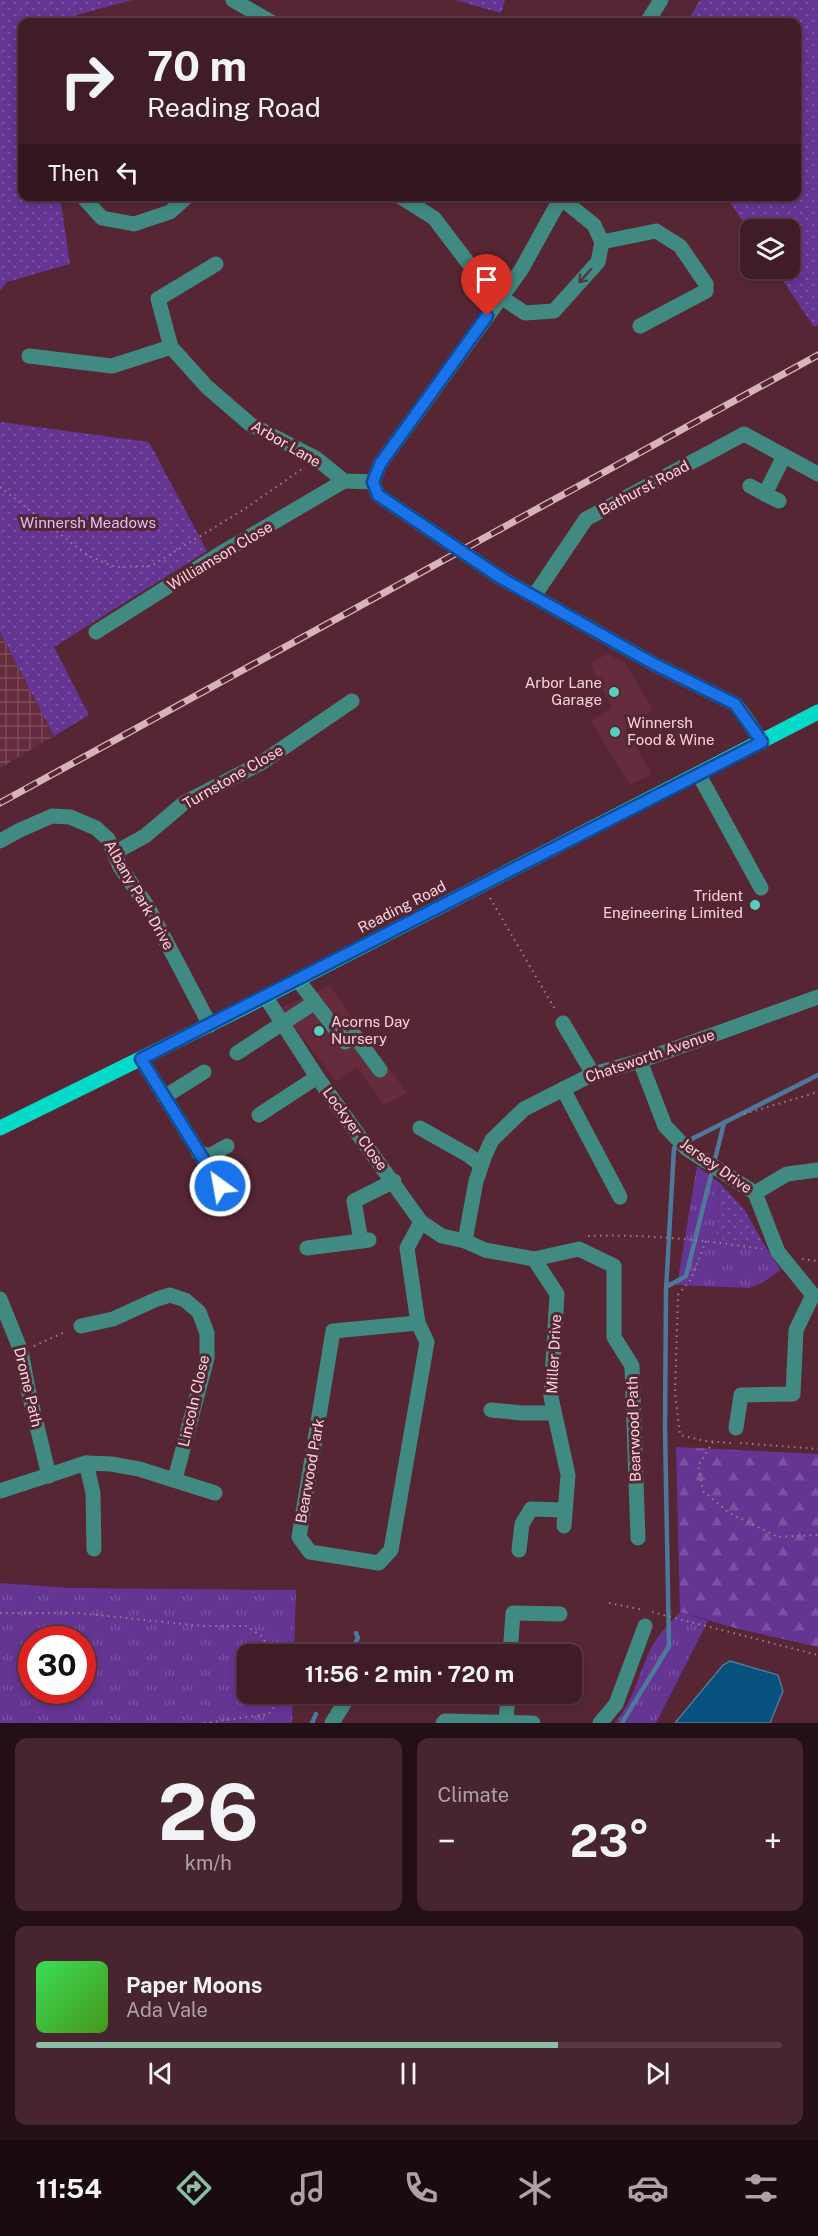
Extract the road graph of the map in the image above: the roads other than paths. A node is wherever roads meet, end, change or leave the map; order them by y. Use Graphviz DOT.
graph roads {
  1 [pos="233,0"];
  2 [pos="661,0"];
  3 [pos="263,18"];
  4 [pos="650,18"];
  5 [pos="87,201"];
  6 [pos="182,201"];
  7 [pos="407,201"];
  8 [pos="560,201"];
  9 [pos="566,201"];
  10 [pos="602,242"];
  11 [pos="216,264"];
  12 [pos="501,297"];
  13 [pos="640,326"];
  14 [pos="171,347"];
  15 [pos="30,356"];
  16 [pos="784,456"];
  17 [pos="818,474"];
  18 [pos="344,482"];
  19 [pos="373,482"];
  20 [pos="750,486"];
  21 [pos="765,494"];
  22 [pos="779,501"];
  23 [pos="534,596"];
  24 [pos="96,632"];
  25 [pos="352,701"];
  26 [pos="818,712"];
  27 [pos="762,742"];
  28 [pos="699,775"];
  29 [pos="0,841"];
  30 [pos="114,853"];
  31 [pos="760,888"];
  32 [pos="298,980"];
  33 [pos="265,996"];
  34 [pos="818,997"];
  35 [pos="309,1006"];
  36 [pos="284,1022"];
  37 [pos="563,1023"];
  38 [pos="210,1025"];
  39 [pos="237,1053"];
  40 [pos="141,1059"];
  41 [pos="640,1061"];
  42 [pos="380,1070"];
  43 [pos="204,1072"];
  44 [pos="593,1074"];
  45 [pos="317,1077"];
  46 [pos="563,1089"];
  47 [pos="164,1097"];
  48 [pos="259,1114"];
  49 [pos="0,1128"];
  50 [pos="420,1128"];
  51 [pos="227,1146"];
  52 [pos="198,1152"];
  53 [pos="480,1164"];
  54 [pos="818,1170"];
  55 [pos="394,1181"];
  56 [pos="220,1186"];
  57 [pos="755,1193"];
  58 [pos="620,1197"];
  59 [pos="421,1221"];
  60 [pos="465,1241"];
  61 [pos="307,1248"];
  62 [pos="534,1259"];
  63 [pos="816,1295"];
  64 [pos="0,1299"];
  65 [pos="418,1323"];
  66 [pos="81,1326"];
  67 [pos="491,1410"];
  68 [pos="554,1413"];
  69 [pos="736,1428"];
  70 [pos="86,1463"];
  71 [pos="49,1476"];
  72 [pos="175,1479"];
  73 [pos="0,1491"];
  74 [pos="215,1493"];
  75 [pos="565,1510"];
  76 [pos="564,1526"];
  77 [pos="638,1538"];
  78 [pos="94,1549"];
  79 [pos="519,1550"];
  80 [pos="560,1614"];
  81 [pos="645,1626"];
  82 [pos="511,1644"];
  83 [pos="344,1704"];
  84 [pos="507,1704"];
  85 [pos="336,1718"];
  86 [pos="506,1722"];
  87 [pos="443,1723"];
  88 [pos="533,1723"];
  89 [pos="600,1723"];
  1 -- 3 [label="street"];
  2 -- 4 [label="street"];
  5 -- 6 [label="street"];
  7 -- 12 [label="street"];
  8 -- 12 [label="street"];
  9 -- 10 [label="street"];
  10 -- 12 [label="street, one-way"];
  10 -- 13 [label="street"];
  11 -- 14 [label="street"];
  12 -- 19 [label="street"];
  14 -- 15 [label="street"];
  14 -- 18 [label="street, Arbor Lane"];
  16 -- 17 [label="street, Bathurst Road"];
  16 -- 21 [label="street"];
  16 -- 23 [label="street, Bathurst Road"];
  18 -- 19 [label="street"];
  18 -- 24 [label="street, Williamson Close"];
  19 -- 23 [label="street"];
  20 -- 21 [label="street"];
  21 -- 22 [label="street"];
  23 -- 27 [label="street"];
  25 -- 30 [label="street, Turnstone Close"];
  26 -- 27 [label="main road, Reading Road"];
  27 -- 28 [label="main road, Reading Road"];
  28 -- 31 [label="street"];
  28 -- 32 [label="main road, Reading Road"];
  29 -- 30 [label="street, Albany Park Drive"];
  30 -- 38 [label="street, Albany Park Drive"];
  32 -- 33 [label="main road, Reading Road"];
  32 -- 42 [label="street"];
  33 -- 36 [label="street, Lockyer Close"];
  33 -- 38 [label="main road, Reading Road"];
  34 -- 41 [label="street, Chatsworth Avenue"];
  35 -- 36 [label="street"];
  36 -- 39 [label="street"];
  36 -- 45 [label="street, Lockyer Close"];
  37 -- 44 [label="street"];
  38 -- 40 [label="main road, Reading Road"];
  40 -- 47 [label="street"];
  40 -- 49 [label="main road, Reading Road"];
  41 -- 44 [label="street, Chatsworth Avenue"];
  41 -- 57 [label="street, Jersey Drive"];
  43 -- 47 [label="street"];
  44 -- 46 [label="street, Chatsworth Avenue"];
  45 -- 48 [label="street, Lockyer Close"];
  45 -- 55 [label="street, Lockyer Close"];
  46 -- 53 [label="street, Chatsworth Avenue"];
  46 -- 58 [label="street"];
  47 -- 52 [label="street"];
  50 -- 53 [label="street"];
  51 -- 52 [label="street"];
  52 -- 56 [label="street"];
  53 -- 60 [label="street, Chatsworth Avenue"];
  54 -- 57 [label="street"];
  55 -- 59 [label="street, Lockyer Close"];
  55 -- 61 [label="street, Lockyer Close"];
  57 -- 63 [label="street, Jersey Drive"];
  59 -- 60 [label="street, Lockyer Close"];
  59 -- 65 [label="street, Bearwood Park"];
  60 -- 62 [label="street, Bearwood Path"];
  62 -- 68 [label="street, Miller Drive"];
  62 -- 77 [label="street, Bearwood Path"];
  63 -- 69 [label="street"];
  64 -- 71 [label="street, Drome Path"];
  65 -- 65 [label="street, Bearwood Park"];
  66 -- 72 [label="street, Lincoln Close"];
  67 -- 68 [label="street"];
  68 -- 75 [label="street, Miller Drive"];
  70 -- 71 [label="street"];
  70 -- 72 [label="street"];
  70 -- 78 [label="street"];
  71 -- 73 [label="street"];
  72 -- 74 [label="street"];
  75 -- 76 [label="street, Miller Drive"];
  75 -- 79 [label="street"];
  80 -- 82 [label="street"];
  81 -- 89 [label="street"];
  83 -- 85 [label="street"];
  84 -- 86 [label="street"];
  86 -- 87 [label="street"];
  86 -- 88 [label="street"];
}
